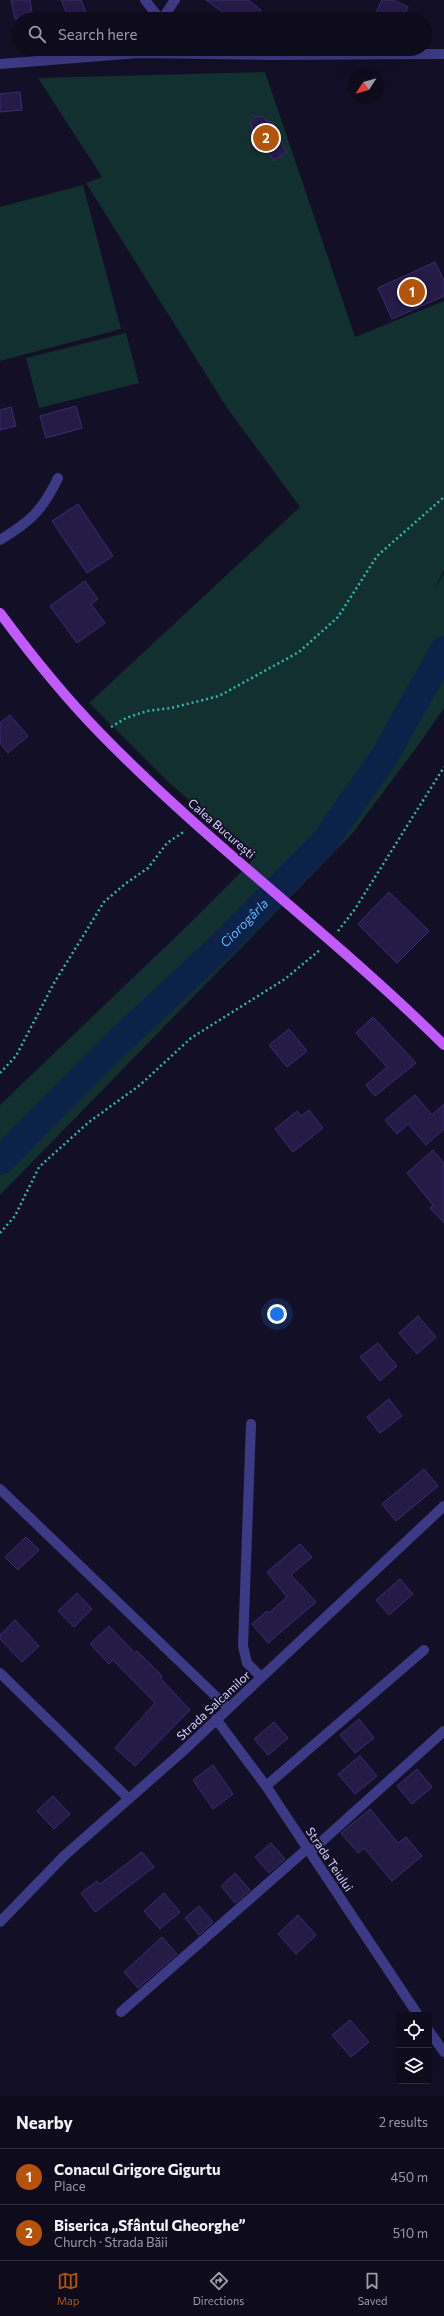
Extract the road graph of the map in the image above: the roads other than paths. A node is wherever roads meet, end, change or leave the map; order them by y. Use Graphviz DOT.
graph roads {
  1 [pos="145,0"];
  2 [pos="175,0"];
  3 [pos="155,12"];
  4 [pos="166,12"];
  5 [pos="432,54"];
  6 [pos="444,54"];
  7 [pos="86,56"];
  8 [pos="0,64"];
  9 [pos="58,478"];
  10 [pos="0,540"];
  11 [pos="0,613"];
  12 [pos="444,1046"];
  13 [pos="251,1424"];
  14 [pos="0,1489"];
  15 [pos="444,1506"];
  16 [pos="424,1650"];
  17 [pos="0,1673"];
  18 [pos="261,1677"];
  19 [pos="228,1708"];
  20 [pos="216,1719"];
  21 [pos="444,1731"];
  22 [pos="266,1786"];
  23 [pos="129,1799"];
  24 [pos="309,1850"];
  25 [pos="0,1922"];
  26 [pos="121,2012"];
  27 [pos="416,2012"];
  28 [pos="432,2035"];
  29 [pos="444,2052"];
  1 -- 3 [label="street"];
  2 -- 4 [label="street"];
  5 -- 6 [label="street"];
  7 -- 8 [label="street"];
  9 -- 10 [label="street"];
  11 -- 12 [label="main road, Calea București"];
  13 -- 18 [label="street"];
  14 -- 19 [label="street"];
  15 -- 18 [label="street, Strada Salcamilor"];
  16 -- 22 [label="street"];
  17 -- 23 [label="street"];
  18 -- 19 [label="street, Strada Salcamilor"];
  19 -- 20 [label="street, Strada Salcamilor"];
  20 -- 22 [label="street, Strada Teiului"];
  20 -- 23 [label="street, Strada Salcamilor"];
  21 -- 24 [label="street"];
  22 -- 24 [label="street, Strada Teiului"];
  23 -- 25 [label="street, Strada Salcamilor"];
  24 -- 26 [label="street"];
  24 -- 27 [label="street, Strada Teiului"];
  28 -- 29 [label="street"];
}
